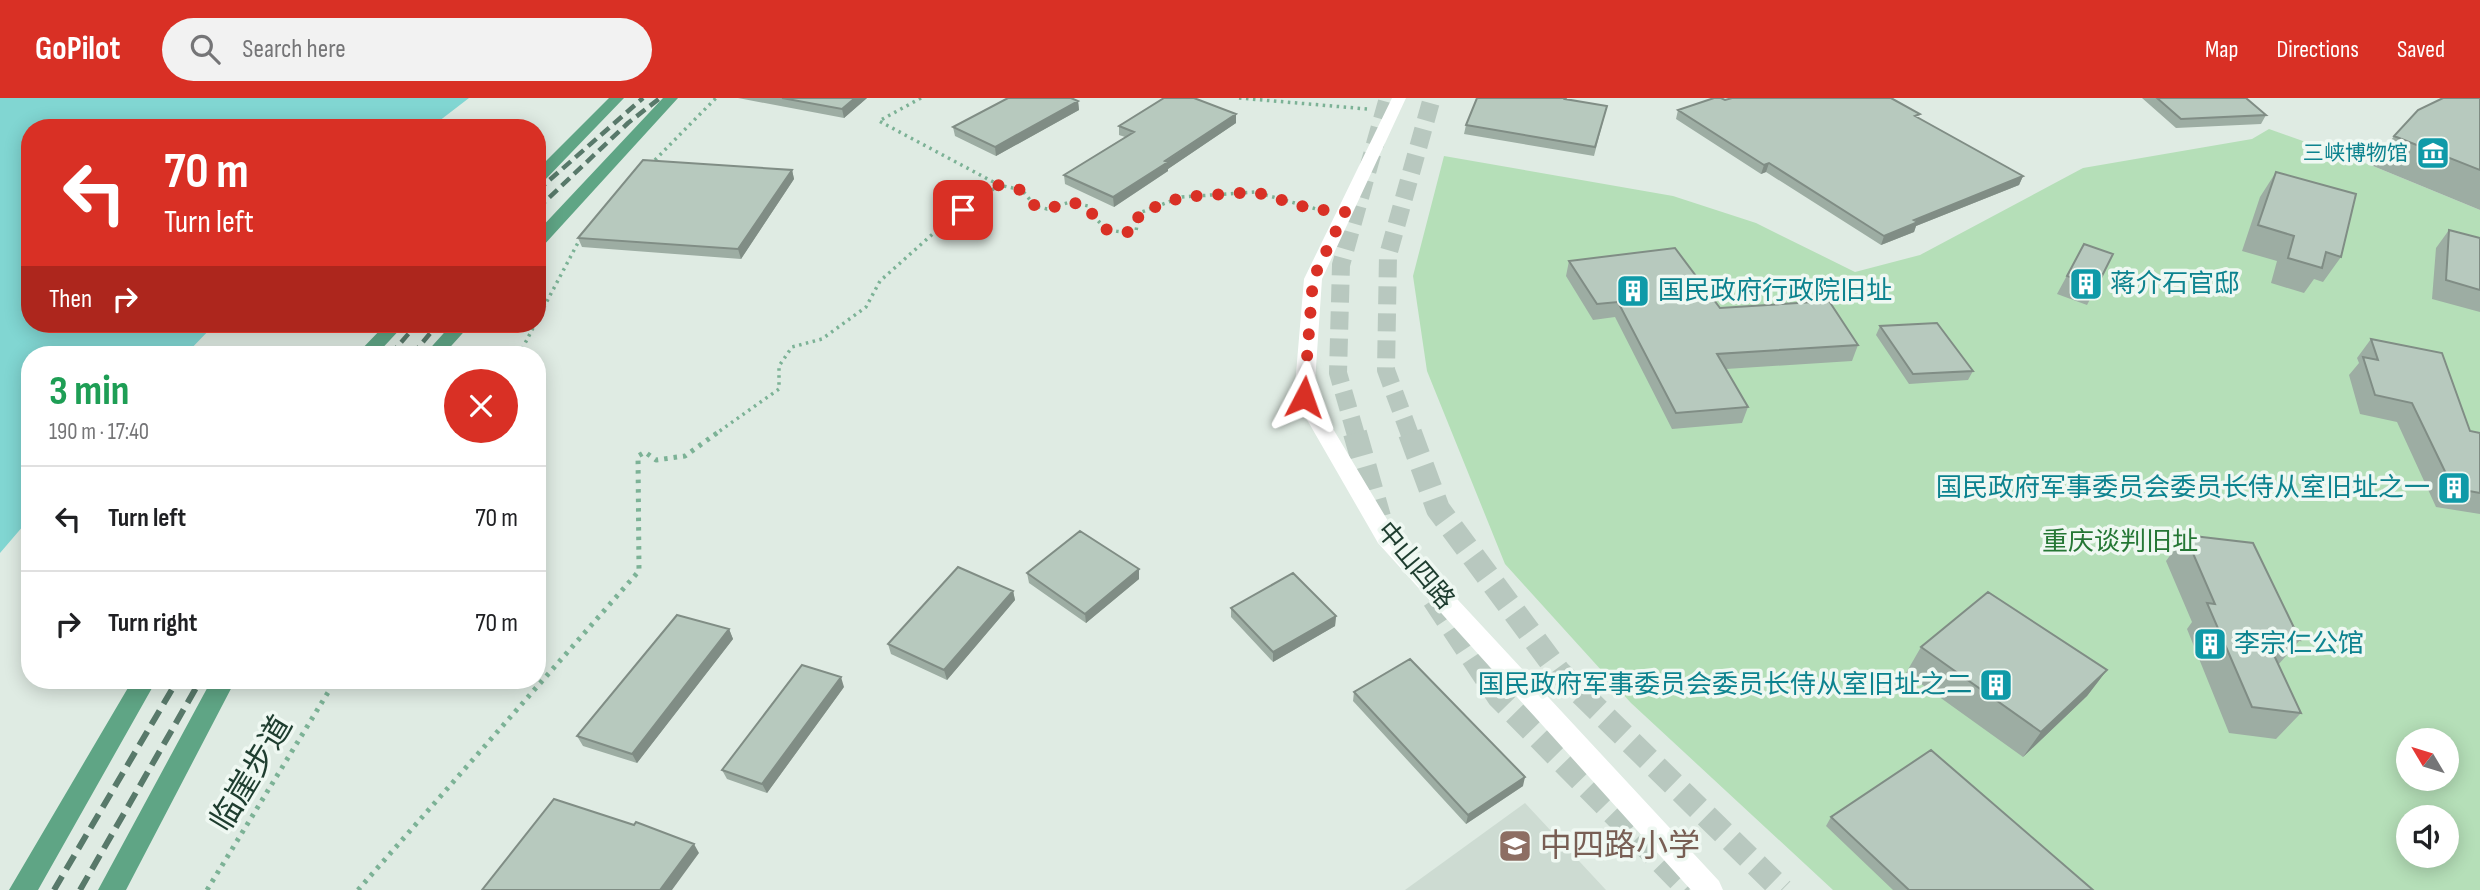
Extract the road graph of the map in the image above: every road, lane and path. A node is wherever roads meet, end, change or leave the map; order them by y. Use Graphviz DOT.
graph roads {
  1 [pos="617,98"];
  2 [pos="671,98"];
  3 [pos="716,98"];
  4 [pos="921,98"];
  5 [pos="1239,98"];
  6 [pos="1396,104"];
  7 [pos="649,167"];
  8 [pos="546,170"];
  9 [pos="999,185"];
  10 [pos="1345,212"];
  11 [pos="546,232"];
  12 [pos="581,236"];
  13 [pos="546,303"];
  14 [pos="387,333"];
  15 [pos="454,333"];
  16 [pos="374,346"];
  17 [pos="441,346"];
  18 [pos="546,677"];
  19 [pos="139,689"];
  20 [pos="219,689"];
  21 [pos="330,689"];
  22 [pos="536,689"];
  23 [pos="23,890"];
  24 [pos="112,890"];
  25 [pos="207,890"];
  26 [pos="358,890"];
  27 [pos="1709,890"];
  1 -- 8 [label="main road"];
  2 -- 11 [label="main road"];
  3 -- 7 [label="path"];
  4 -- 9 [label="path"];
  5 -- 6 [label="path"];
  6 -- 10 [label="street, 中山四路"];
  9 -- 10 [label="path"];
  9 -- 18 [label="path"];
  10 -- 27 [label="street, 中山四路"];
  12 -- 13 [label="path"];
  14 -- 16 [label="main road"];
  15 -- 17 [label="main road"];
  19 -- 23 [label="main road"];
  20 -- 24 [label="main road"];
  21 -- 25 [label="path, 临崖步道"];
  22 -- 26 [label="path"];
}
